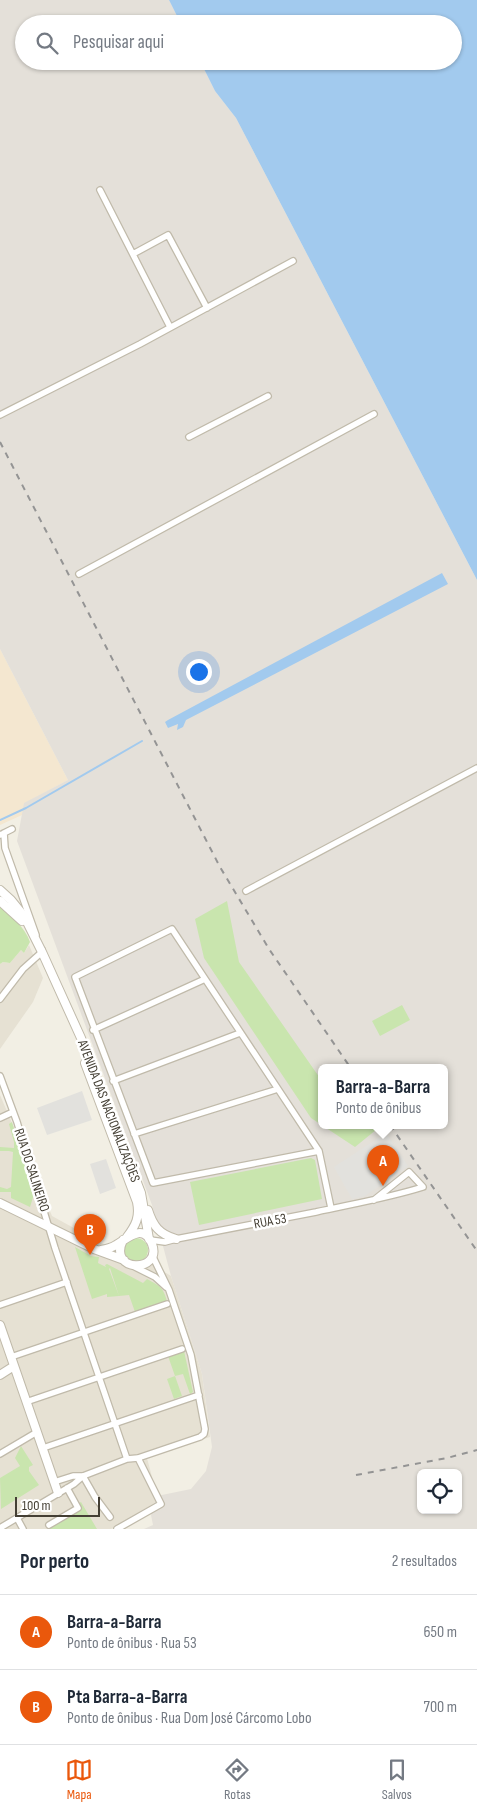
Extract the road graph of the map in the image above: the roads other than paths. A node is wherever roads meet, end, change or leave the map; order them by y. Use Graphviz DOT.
graph roads {
  1 [pos="100,190"];
  2 [pos="133,254"];
  3 [pos="293,262"];
  4 [pos="207,308"];
  5 [pos="170,327"];
  6 [pos="268,396"];
  7 [pos="374,414"];
  8 [pos="0,416"];
  9 [pos="189,438"];
  10 [pos="79,574"];
  11 [pos="477,768"];
  12 [pos="12,829"];
  13 [pos="2,834"];
  14 [pos="0,890"];
  15 [pos="246,891"];
  16 [pos="0,901"];
  17 [pos="30,930"];
  18 [pos="42,952"];
  19 [pos="205,979"];
  20 [pos="58,986"];
  21 [pos="0,999"];
  22 [pos="93,1030"];
  23 [pos="240,1032"];
  24 [pos="0,1076"];
  25 [pos="113,1081"];
  26 [pos="278,1089"];
  27 [pos="13,1112"];
  28 [pos="0,1118"];
  29 [pos="134,1134"];
  30 [pos="319,1151"];
  31 [pos="144,1200"];
  32 [pos="374,1200"];
  33 [pos="0,1203"];
  34 [pos="331,1208"];
  35 [pos="50,1227"];
  36 [pos="125,1239"];
  37 [pos="149,1239"];
  38 [pos="176,1240"];
  39 [pos="165,1242"];
  40 [pos="94,1249"];
  41 [pos="152,1254"];
  42 [pos="124,1260"];
  43 [pos="133,1266"];
  44 [pos="67,1282"];
  45 [pos="169,1290"];
  46 [pos="167,1304"];
  47 [pos="0,1305"];
  48 [pos="0,1326"];
  49 [pos="84,1332"];
  50 [pos="182,1349"];
  51 [pos="11,1357"];
  52 [pos="14,1366"];
  53 [pos="0,1376"];
  54 [pos="99,1377"];
  55 [pos="199,1395"];
  56 [pos="26,1402"];
  57 [pos="115,1424"];
  58 [pos="37,1432"];
  59 [pos="43,1448"];
  60 [pos="0,1454"];
  61 [pos="138,1458"];
  62 [pos="127,1459"];
  63 [pos="83,1476"];
  64 [pos="54,1482"];
  65 [pos="67,1488"];
  66 [pos="58,1493"];
  67 [pos="110,1517"];
  68 [pos="17,1518"];
  69 [pos="49,1525"];
  70 [pos="0,1528"];
  71 [pos="24,1529"];
  72 [pos="117,1529"];
  1 -- 2 [label="street"];
  2 -- 4 [label="street"];
  2 -- 5 [label="street"];
  3 -- 4 [label="street"];
  4 -- 5 [label="street"];
  5 -- 8 [label="street"];
  6 -- 9 [label="street"];
  7 -- 10 [label="street"];
  11 -- 15 [label="street"];
  12 -- 13 [label="street"];
  13 -- 18 [label="street"];
  14 -- 17 [label="street, AVENIDA DAS NACIONALIZAÇÕES"];
  16 -- 17 [label="street, AVENIDA DAS NACIONALIZAÇÕES"];
  17 -- 18 [label="street, AVENIDA DAS NACIONALIZAÇÕES"];
  18 -- 20 [label="street, AVENIDA DAS NACIONALIZAÇÕES"];
  18 -- 21 [label="street"];
  19 -- 22 [label="street"];
  19 -- 22 [label="street"];
  19 -- 23 [label="street"];
  20 -- 31 [label="street, AVENIDA DAS NACIONALIZAÇÕES"];
  20 -- 36 [label="street, AVENIDA DAS NACIONALIZAÇÕES"];
  22 -- 25 [label="street"];
  23 -- 25 [label="street"];
  23 -- 26 [label="street"];
  24 -- 27 [label="street, RUA DO SALINEIRO"];
  25 -- 29 [label="street"];
  26 -- 29 [label="street"];
  26 -- 30 [label="street"];
  27 -- 28 [label="street, RUA DO SALINEIRO"];
  27 -- 35 [label="street, RUA DO SALINEIRO"];
  29 -- 30 [label="street"];
  30 -- 34 [label="street"];
  31 -- 37 [label="street, AVENIDA DAS NACIONALIZAÇÕES"];
  31 -- 38 [label="street"];
  32 -- 32 [label="street, RUA 53"];
  32 -- 34 [label="street, RUA 53"];
  33 -- 35 [label="street"];
  34 -- 38 [label="street, RUA 53"];
  35 -- 40 [label="street"];
  35 -- 44 [label="street, RUA DO SALINEIRO"];
  36 -- 37 [label="street"];
  36 -- 40 [label="street"];
  36 -- 42 [label="street"];
  37 -- 39 [label="street, RUA 53"];
  37 -- 41 [label="street"];
  38 -- 39 [label="street, RUA 53"];
  39 -- 41 [label="street"];
  40 -- 42 [label="street"];
  41 -- 43 [label="street"];
  41 -- 45 [label="street"];
  42 -- 43 [label="street"];
  43 -- 45 [label="street"];
  44 -- 47 [label="street"];
  44 -- 49 [label="street, RUA DO SALINEIRO"];
  45 -- 55 [label="street"];
  46 -- 49 [label="street"];
  48 -- 51 [label="street"];
  49 -- 51 [label="street"];
  49 -- 54 [label="street, RUA DO SALINEIRO"];
  50 -- 54 [label="street"];
  51 -- 52 [label="street"];
  52 -- 53 [label="street"];
  52 -- 56 [label="street"];
  54 -- 56 [label="street"];
  54 -- 57 [label="street, RUA DO SALINEIRO"];
  55 -- 57 [label="street"];
  55 -- 61 [label="street"];
  56 -- 58 [label="street"];
  57 -- 59 [label="street"];
  57 -- 62 [label="street, RUA DO SALINEIRO"];
  58 -- 59 [label="street"];
  58 -- 60 [label="street"];
  59 -- 64 [label="street"];
  61 -- 62 [label="street"];
  61 -- 72 [label="street"];
  62 -- 63 [label="street"];
  63 -- 64 [label="street"];
  63 -- 65 [label="street"];
  63 -- 67 [label="street"];
  64 -- 66 [label="street"];
  65 -- 66 [label="street"];
  65 -- 69 [label="street"];
  66 -- 68 [label="street"];
  68 -- 70 [label="street"];
  68 -- 71 [label="street"];
}
